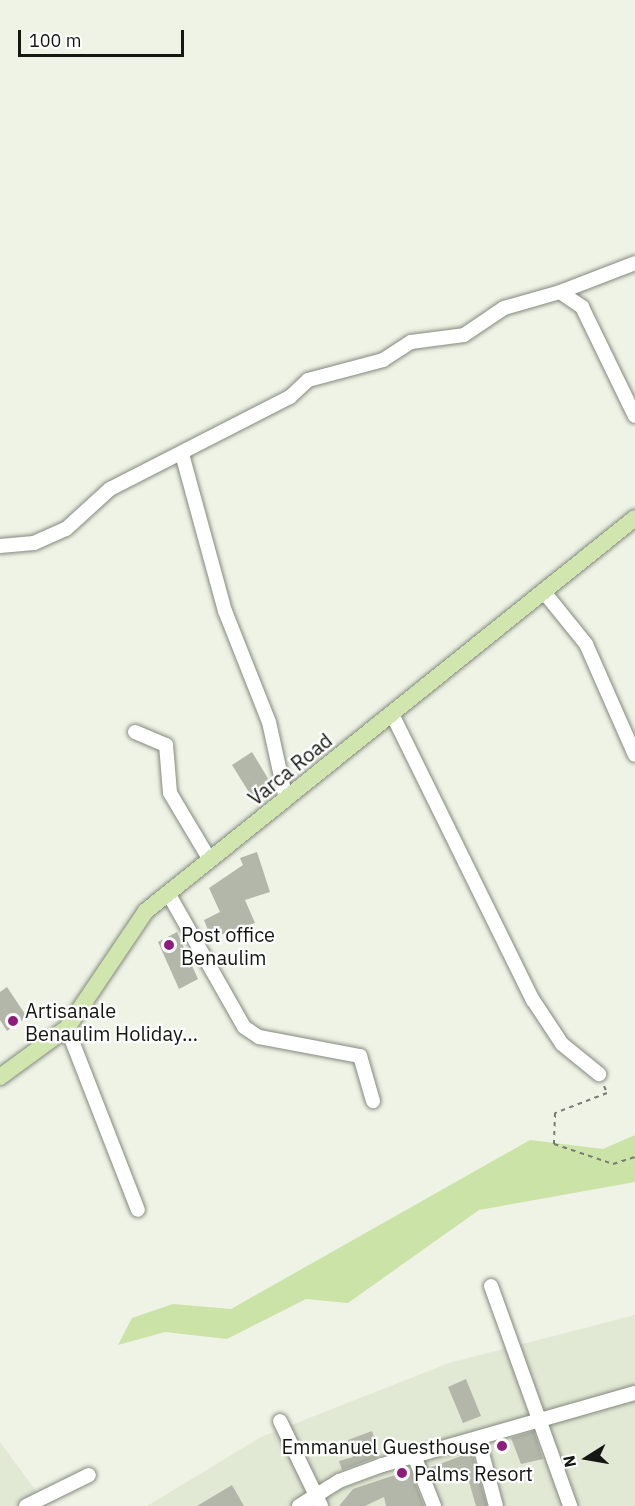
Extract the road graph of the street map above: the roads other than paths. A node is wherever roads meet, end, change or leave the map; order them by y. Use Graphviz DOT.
graph roads {
  1 [pos="635,262"];
  2 [pos="560,292"];
  3 [pos="635,416"];
  4 [pos="182,454"];
  5 [pos="635,518"];
  6 [pos="0,546"];
  7 [pos="544,592"];
  8 [pos="392,714"];
  9 [pos="135,732"];
  10 [pos="635,755"];
  11 [pos="286,799"];
  12 [pos="210,860"];
  13 [pos="168,893"];
  14 [pos="67,1028"];
  15 [pos="599,1074"];
  16 [pos="0,1077"];
  17 [pos="373,1101"];
  18 [pos="138,1210"];
  19 [pos="491,1286"];
  20 [pos="635,1393"];
  21 [pos="539,1420"];
  22 [pos="280,1421"];
  23 [pos="478,1438"];
  24 [pos="415,1458"];
  25 [pos="89,1475"];
  26 [pos="318,1501"];
  27 [pos="26,1506"];
  28 [pos="299,1506"];
  29 [pos="434,1506"];
  30 [pos="496,1506"];
  31 [pos="570,1506"];
  1 -- 2 [label="street"];
  2 -- 3 [label="street"];
  2 -- 4 [label="street"];
  4 -- 6 [label="street"];
  4 -- 11 [label="street"];
  5 -- 7 [label="main road, Varca Road"];
  7 -- 8 [label="main road, Varca Road"];
  7 -- 10 [label="street"];
  8 -- 11 [label="main road, Varca Road"];
  8 -- 15 [label="street"];
  9 -- 12 [label="street"];
  11 -- 12 [label="main road, Varca Road"];
  12 -- 13 [label="main road, Varca Road"];
  13 -- 14 [label="main road, Varca Road"];
  13 -- 17 [label="street"];
  14 -- 16 [label="main road, Varca Road"];
  14 -- 18 [label="street"];
  19 -- 21 [label="street"];
  20 -- 21 [label="street"];
  21 -- 23 [label="street"];
  21 -- 31 [label="street"];
  22 -- 26 [label="street"];
  23 -- 24 [label="street"];
  23 -- 30 [label="street"];
  24 -- 26 [label="street"];
  24 -- 29 [label="street"];
  25 -- 27 [label="street"];
  26 -- 28 [label="street"];
}
